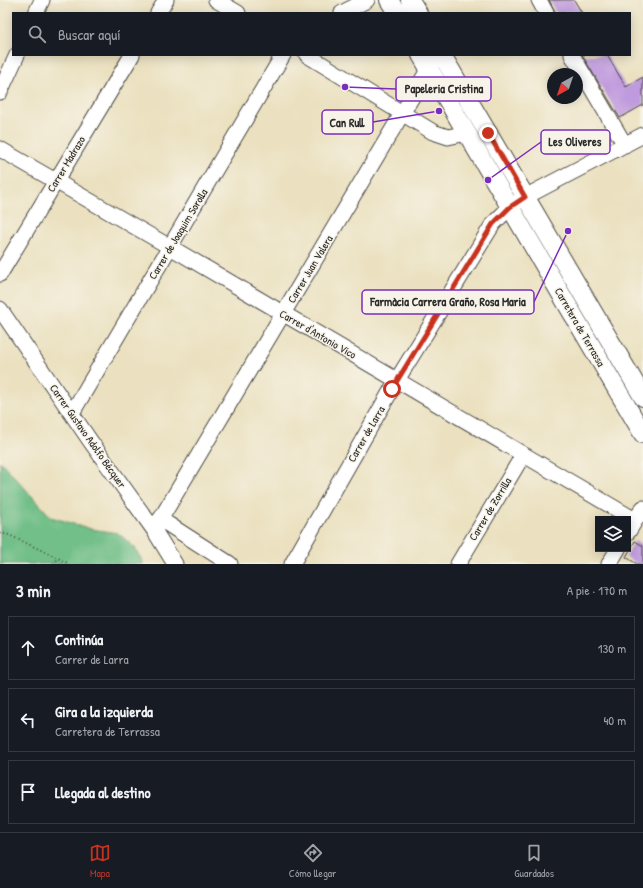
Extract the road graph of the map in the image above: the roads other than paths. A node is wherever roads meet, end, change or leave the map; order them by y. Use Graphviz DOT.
graph roads {
  1 [pos="42,0"];
  2 [pos="166,0"];
  3 [pos="216,0"];
  4 [pos="367,0"];
  5 [pos="389,0"];
  6 [pos="410,0"];
  7 [pos="539,0"];
  8 [pos="36,12"];
  9 [pos="159,12"];
  10 [pos="236,12"];
  11 [pos="344,12"];
  12 [pos="396,12"];
  13 [pos="417,12"];
  14 [pos="545,12"];
  15 [pos="17,56"];
  16 [pos="131,56"];
  17 [pos="283,56"];
  18 [pos="309,56"];
  19 [pos="443,56"];
  20 [pos="573,56"];
  21 [pos="429,60"];
  22 [pos="0,92"];
  23 [pos="403,114"];
  24 [pos="467,133"];
  25 [pos="643,135"];
  26 [pos="625,145"];
  27 [pos="0,149"];
  28 [pos="56,181"];
  29 [pos="525,197"];
  30 [pos="510,207"];
  31 [pos="170,247"];
  32 [pos="0,274"];
  33 [pos="0,308"];
  34 [pos="283,314"];
  35 [pos="397,380"];
  36 [pos="643,397"];
  37 [pos="72,413"];
  38 [pos="643,434"];
  39 [pos="523,455"];
  40 [pos="635,520"];
  41 [pos="157,525"];
  42 [pos="616,552"];
  43 [pos="175,564"];
  44 [pos="230,564"];
  45 [pos="292,564"];
  46 [pos="458,564"];
  47 [pos="609,564"];
  1 -- 8 [label="street"];
  2 -- 9 [label="street"];
  3 -- 10 [label="street"];
  4 -- 11 [label="street"];
  5 -- 12 [label="main road"];
  6 -- 13 [label="main road"];
  7 -- 14 [label="street"];
  15 -- 22 [label="street"];
  16 -- 28 [label="street, Carrer Madrazo"];
  17 -- 31 [label="street, Carrer de Joaquim Sorolla"];
  18 -- 23 [label="street"];
  19 -- 29 [label="main road, Carretera de Terrassa"];
  20 -- 26 [label="street"];
  21 -- 23 [label="street, Carrer Juan Valera"];
  21 -- 24 [label="main road, Carretera de Terrassa"];
  23 -- 24 [label="street"];
  23 -- 34 [label="street, Carrer Juan Valera"];
  24 -- 30 [label="main road, Carretera de Terrassa"];
  25 -- 26 [label="street, Carrer de Larra"];
  26 -- 29 [label="street, Carrer de Larra"];
  27 -- 28 [label="street, Carrer d'Antonio Vico"];
  28 -- 31 [label="street, Carrer d'Antonio Vico"];
  28 -- 32 [label="street, Carrer Madrazo"];
  29 -- 30 [label="street, Carrer de Larra"];
  29 -- 36 [label="main road, Carretera de Terrassa"];
  30 -- 35 [label="street, Carrer de Larra"];
  30 -- 38 [label="main road, Carretera de Terrassa"];
  31 -- 34 [label="street, Carrer d'Antonio Vico"];
  31 -- 37 [label="street, Carrer de Joaquim Sorolla"];
  33 -- 37 [label="street, Carrer Gustavo Adolfo Bécquer"];
  34 -- 35 [label="street, Carrer d'Antonio Vico"];
  34 -- 41 [label="street, Carrer Juan Valera"];
  35 -- 39 [label="street, Carrer d'Antonio Vico"];
  35 -- 45 [label="street, Carrer de Larra"];
  37 -- 41 [label="street, Carrer Gustavo Adolfo Bécquer"];
  39 -- 40 [label="street, Carrer d'Antonio Vico"];
  39 -- 46 [label="street, Carrer de Zorrilla"];
  41 -- 43 [label="street, Carrer Gustavo Adolfo Bécquer"];
  41 -- 44 [label="street"];
  42 -- 47 [label="street"];
}
